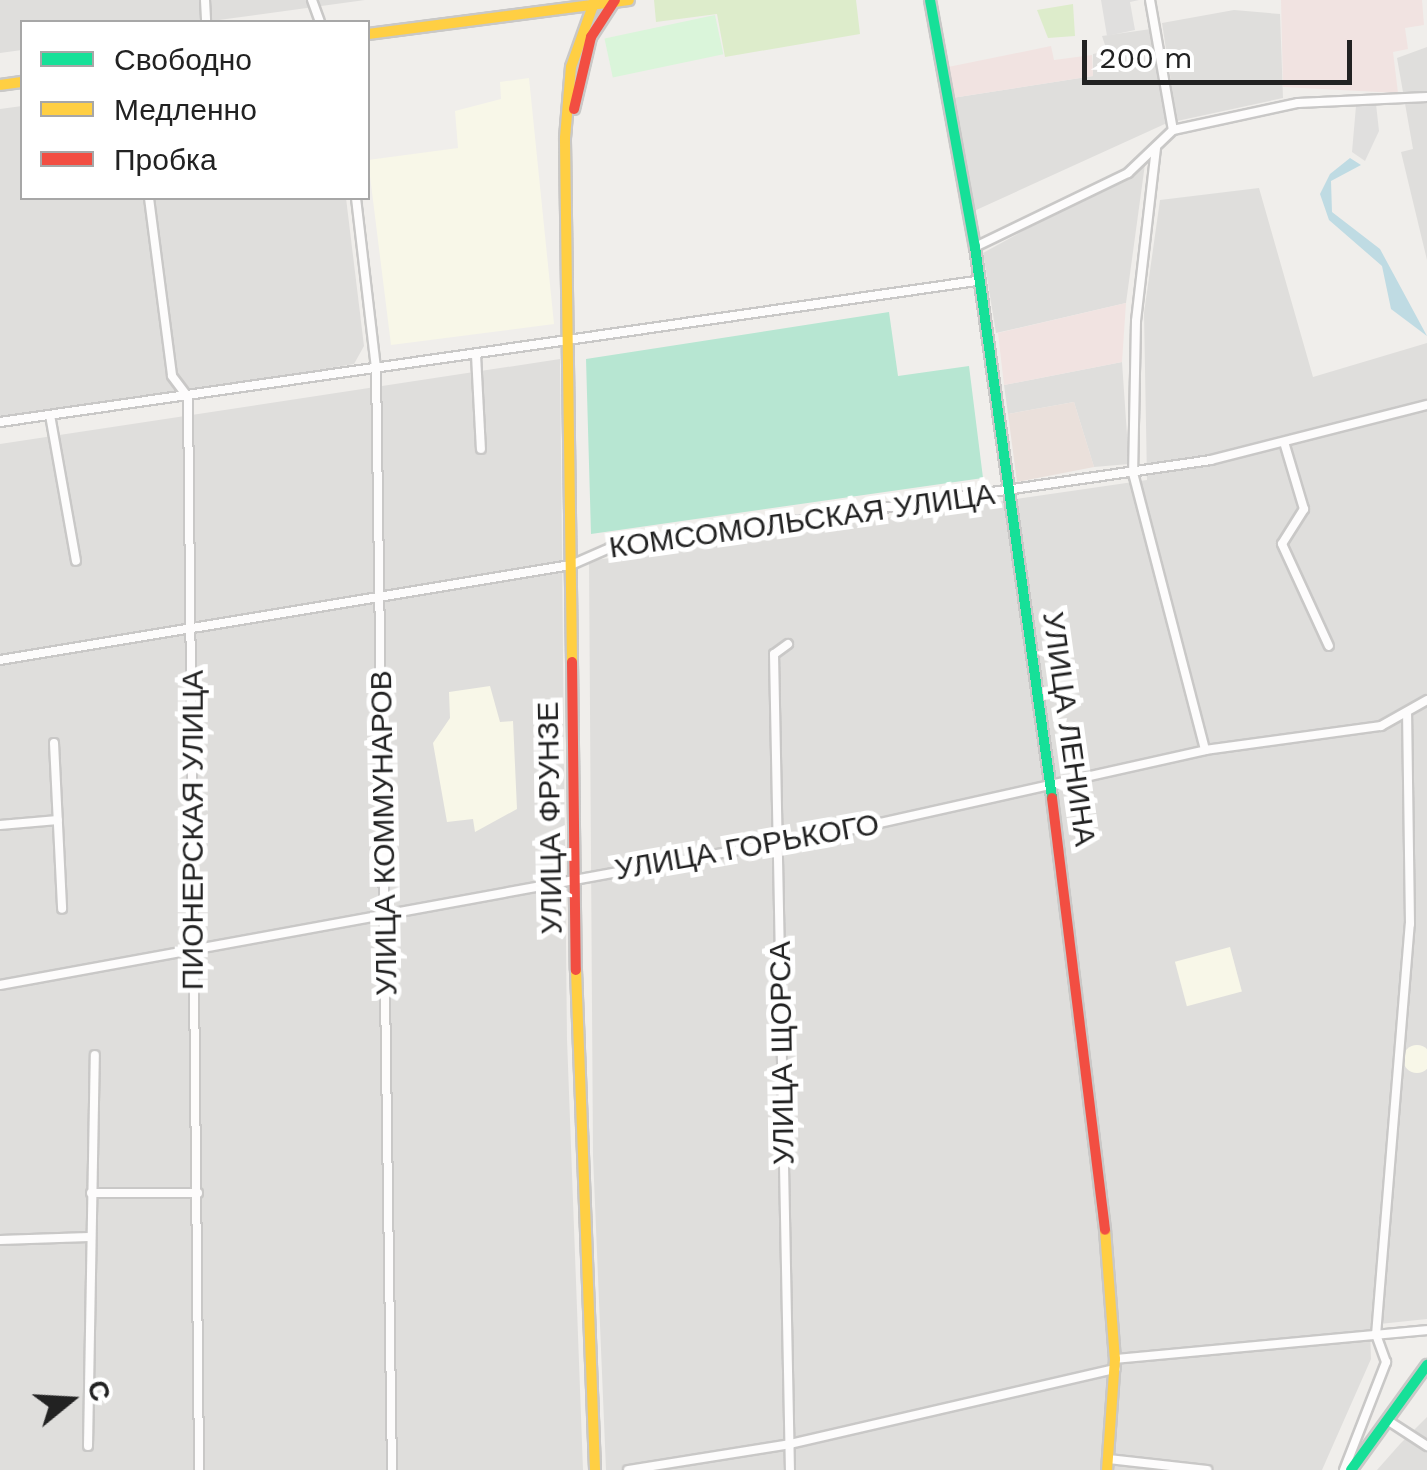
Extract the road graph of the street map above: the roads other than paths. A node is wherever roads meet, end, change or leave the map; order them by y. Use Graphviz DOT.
graph roads {
  1 [pos="630,0"];
  2 [pos="930,0"];
  3 [pos="1150,0"];
  4 [pos="615,1"];
  5 [pos="594,2"];
  6 [pos="370,34"];
  7 [pos="1427,97"];
  8 [pos="1173,130"];
  9 [pos="1156,148"];
  10 [pos="567,164"];
  11 [pos="149,200"];
  12 [pos="356,200"];
  13 [pos="975,247"];
  14 [pos="976,281"];
  15 [pos="572,339"];
  16 [pos="476,355"];
  17 [pos="376,368"];
  18 [pos="188,397"];
  19 [pos="1427,406"];
  20 [pos="50,416"];
  21 [pos="0,422"];
  22 [pos="1284,442"];
  23 [pos="481,449"];
  24 [pos="1133,473"];
  25 [pos="1007,490"];
  26 [pos="76,560"];
  27 [pos="571,566"];
  28 [pos="381,599"];
  29 [pos="192,627"];
  30 [pos="788,644"];
  31 [pos="1329,646"];
  32 [pos="0,660"];
  33 [pos="1427,700"];
  34 [pos="1407,714"];
  35 [pos="54,743"];
  36 [pos="1205,750"];
  37 [pos="1052,788"];
  38 [pos="58,820"];
  39 [pos="0,825"];
  40 [pos="775,844"];
  41 [pos="576,877"];
  42 [pos="62,908"];
  43 [pos="386,916"];
  44 [pos="193,950"];
  45 [pos="0,985"];
  46 [pos="96,1054"];
  47 [pos="90,1193"];
  48 [pos="198,1193"];
  49 [pos="89,1238"];
  50 [pos="0,1240"];
  51 [pos="1427,1330"];
  52 [pos="1376,1336"];
  53 [pos="1115,1364"];
  54 [pos="1427,1365"];
  55 [pos="1387,1420"];
  56 [pos="790,1444"];
  57 [pos="88,1446"];
  58 [pos="1427,1446"];
  59 [pos="1107,1464"];
  60 [pos="199,1470"];
  61 [pos="392,1470"];
  62 [pos="595,1470"];
  63 [pos="628,1470"];
  64 [pos="790,1470"];
  65 [pos="1207,1470"];
  66 [pos="1347,1470"];
  1 -- 4 [label="main road"];
  2 -- 13 [label="main road, УЛИЦА ЛЕНИНА"];
  3 -- 8 [label="street"];
  4 -- 5 [label="main road"];
  4 -- 10 [label="main road, УЛИЦА ФРУНЗЕ"];
  5 -- 6 [label="main road"];
  5 -- 10 [label="main road, УЛИЦА ФРУНЗЕ"];
  7 -- 8 [label="street"];
  8 -- 9 [label="street"];
  9 -- 13 [label="street"];
  9 -- 24 [label="street"];
  10 -- 15 [label="main road, УЛИЦА ФРУНЗЕ"];
  11 -- 18 [label="street, ПИОНЕРСКАЯ УЛИЦА"];
  12 -- 17 [label="street, УЛИЦА КОММУНАРОВ"];
  13 -- 14 [label="main road, УЛИЦА ЛЕНИНА"];
  14 -- 15 [label="street"];
  14 -- 25 [label="main road, УЛИЦА ЛЕНИНА"];
  15 -- 16 [label="street"];
  15 -- 27 [label="main road, УЛИЦА ФРУНЗЕ"];
  16 -- 17 [label="street"];
  16 -- 23 [label="street"];
  17 -- 18 [label="street"];
  17 -- 28 [label="street, УЛИЦА КОММУНАРОВ"];
  18 -- 20 [label="street"];
  18 -- 29 [label="street, ПИОНЕРСКАЯ УЛИЦА"];
  19 -- 22 [label="street, КОМСОМОЛЬСКАЯ УЛИЦА"];
  20 -- 21 [label="street"];
  20 -- 26 [label="street"];
  22 -- 24 [label="street, КОМСОМОЛЬСКАЯ УЛИЦА"];
  22 -- 31 [label="street"];
  24 -- 25 [label="street, КОМСОМОЛЬСКАЯ УЛИЦА"];
  24 -- 36 [label="street"];
  25 -- 27 [label="street, КОМСОМОЛЬСКАЯ УЛИЦА"];
  25 -- 37 [label="main road, УЛИЦА ЛЕНИНА"];
  27 -- 28 [label="street, КОМСОМОЛЬСКАЯ УЛИЦА"];
  27 -- 41 [label="main road, УЛИЦА ФРУНЗЕ"];
  28 -- 29 [label="street, КОМСОМОЛЬСКАЯ УЛИЦА"];
  28 -- 43 [label="street, УЛИЦА КОММУНАРОВ"];
  29 -- 32 [label="street, КОМСОМОЛЬСКАЯ УЛИЦА"];
  29 -- 44 [label="street, ПИОНЕРСКАЯ УЛИЦА"];
  30 -- 40 [label="street, УЛИЦА ЩОРСА"];
  33 -- 34 [label="street, УЛИЦА ГОРЬКОГО"];
  34 -- 36 [label="street, УЛИЦА ГОРЬКОГО"];
  34 -- 52 [label="street"];
  35 -- 38 [label="street"];
  36 -- 37 [label="street, УЛИЦА ГОРЬКОГО"];
  37 -- 40 [label="street, УЛИЦА ГОРЬКОГО"];
  37 -- 53 [label="main road, УЛИЦА ЛЕНИНА"];
  38 -- 39 [label="street"];
  38 -- 42 [label="street"];
  40 -- 41 [label="street, УЛИЦА ГОРЬКОГО"];
  40 -- 56 [label="street, УЛИЦА ЩОРСА"];
  41 -- 43 [label="street, УЛИЦА ГОРЬКОГО"];
  41 -- 62 [label="main road, УЛИЦА ФРУНЗЕ"];
  43 -- 44 [label="street, УЛИЦА ГОРЬКОГО"];
  43 -- 61 [label="street, УЛИЦА КОММУНАРОВ"];
  44 -- 45 [label="street, УЛИЦА ГОРЬКОГО"];
  44 -- 48 [label="street, ПИОНЕРСКАЯ УЛИЦА"];
  46 -- 47 [label="street"];
  47 -- 48 [label="street"];
  47 -- 49 [label="street"];
  48 -- 60 [label="street, ПИОНЕРСКАЯ УЛИЦА"];
  49 -- 50 [label="street"];
  49 -- 57 [label="street"];
  51 -- 52 [label="street"];
  52 -- 53 [label="street"];
  52 -- 66 [label="street"];
  53 -- 56 [label="street"];
  53 -- 59 [label="main road, УЛИЦА ЛЕНИНА"];
  54 -- 55 [label="main road"];
  55 -- 58 [label="street"];
  55 -- 66 [label="main road"];
  56 -- 63 [label="street"];
  56 -- 64 [label="street, УЛИЦА ЩОРСА"];
  59 -- 65 [label="street"];
}
